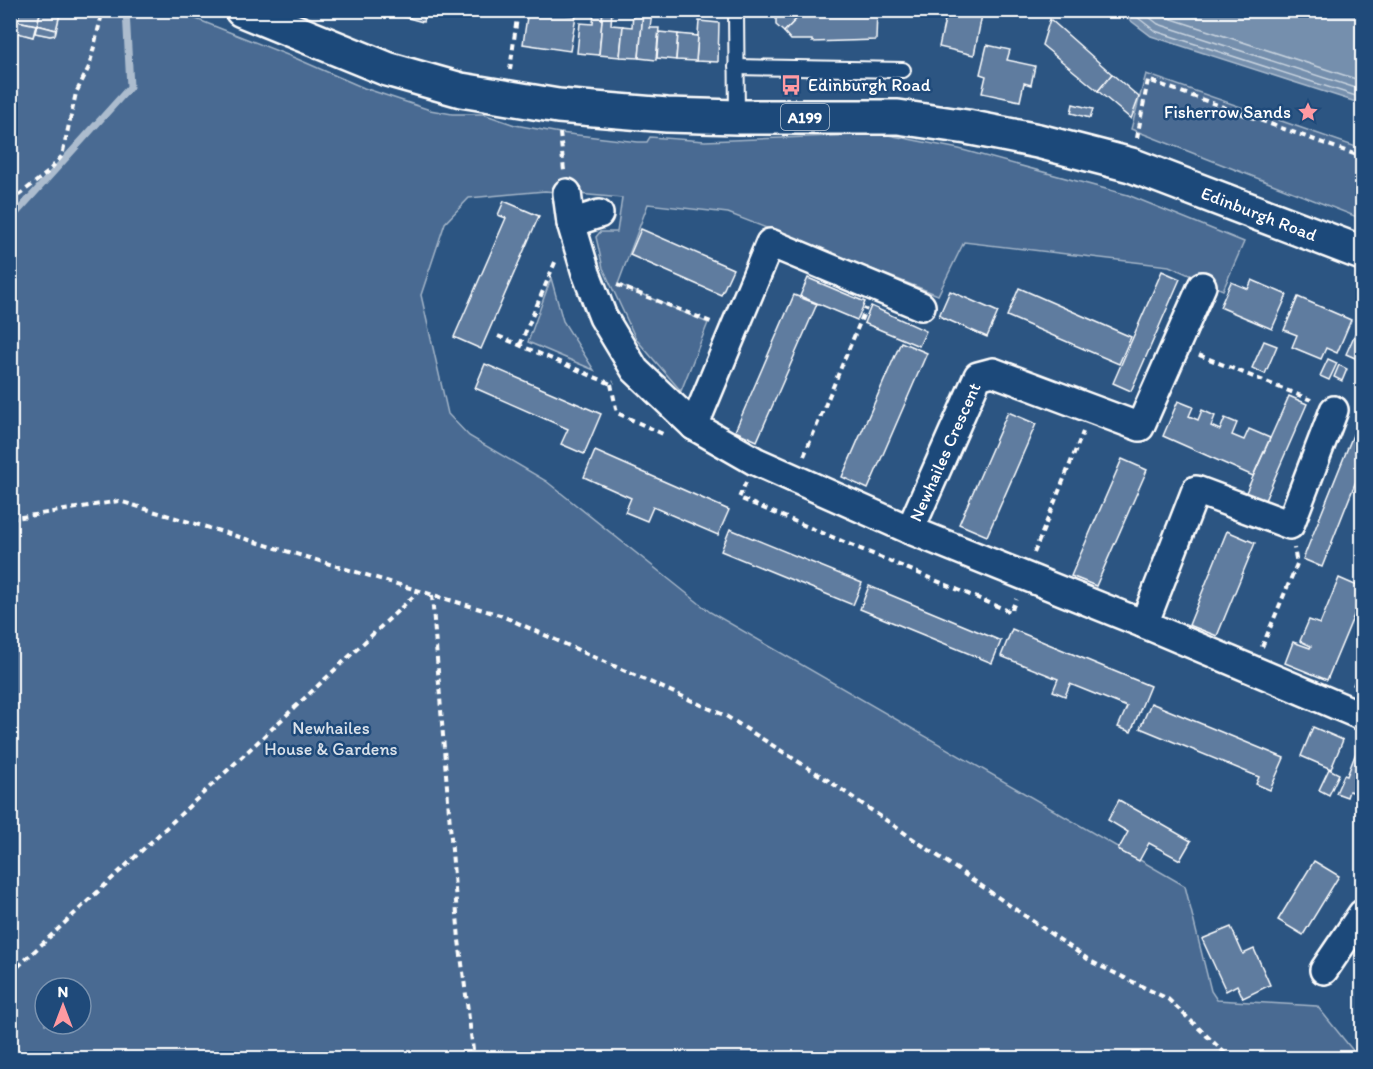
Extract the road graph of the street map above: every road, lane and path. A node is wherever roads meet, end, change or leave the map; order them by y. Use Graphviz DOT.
graph roads {
  1 [pos="103,10"];
  2 [pos="242,10"];
  3 [pos="518,10"];
  4 [pos="736,10"];
  5 [pos="736,67"];
  6 [pos="903,70"];
  7 [pos="506,97"];
  8 [pos="558,106"];
  9 [pos="736,117"];
  10 [pos="1362,157"];
  11 [pos="1131,165"];
  12 [pos="567,193"];
  13 [pos="10,202"];
  14 [pos="599,214"];
  15 [pos="571,223"];
  16 [pos="1362,253"];
  17 [pos="586,273"];
  18 [pos="1202,286"];
  19 [pos="875,287"];
  20 [pos="921,306"];
  21 [pos="734,331"];
  22 [pos="498,336"];
  23 [pos="520,345"];
  24 [pos="1176,345"];
  25 [pos="635,370"];
  26 [pos="611,384"];
  27 [pos="1092,409"];
  28 [pos="1334,410"];
  29 [pos="694,426"];
  30 [pos="794,478"];
  31 [pos="739,498"];
  32 [pos="10,519"];
  33 [pos="1290,525"];
  34 [pos="910,530"];
  35 [pos="1025,576"];
  36 [pos="419,591"];
  37 [pos="432,595"];
  38 [pos="1011,612"];
  39 [pos="1144,624"];
  40 [pos="1252,669"];
  41 [pos="1362,716"];
  42 [pos="1362,914"];
  43 [pos="1324,969"];
  44 [pos="10,974"];
  45 [pos="474,1059"];
  46 [pos="1230,1059"];
  1 -- 13 [label="path"];
  2 -- 7 [label="main road, Edinburgh Road / A199"];
  3 -- 7 [label="path"];
  4 -- 5 [label="lane"];
  5 -- 6 [label="lane"];
  5 -- 9 [label="lane"];
  7 -- 8 [label="main road, Edinburgh Road / A199"];
  8 -- 9 [label="main road, Edinburgh Road / A199"];
  8 -- 12 [label="path"];
  9 -- 11 [label="main road, Edinburgh Road / A199"];
  10 -- 11 [label="path"];
  11 -- 16 [label="main road, Edinburgh Road / A199"];
  12 -- 15 [label="street, Newhailes Crescent"];
  14 -- 15 [label="street"];
  15 -- 17 [label="street, Newhailes Crescent"];
  15 -- 23 [label="path"];
  17 -- 21 [label="path"];
  17 -- 25 [label="street, Newhailes Crescent"];
  18 -- 24 [label="street, Newhailes Crescent"];
  19 -- 20 [label="street"];
  19 -- 21 [label="street"];
  19 -- 30 [label="path"];
  21 -- 29 [label="street"];
  22 -- 23 [label="path"];
  23 -- 26 [label="path"];
  24 -- 27 [label="street, Newhailes Crescent"];
  24 -- 28 [label="path"];
  25 -- 26 [label="path"];
  25 -- 29 [label="street, Newhailes Crescent"];
  26 -- 29 [label="path"];
  27 -- 34 [label="street, Newhailes Crescent"];
  27 -- 35 [label="path"];
  28 -- 33 [label="street"];
  29 -- 30 [label="street, Newhailes Crescent"];
  30 -- 34 [label="street, Newhailes Crescent"];
  31 -- 38 [label="path"];
  32 -- 36 [label="path"];
  33 -- 39 [label="street"];
  33 -- 40 [label="path"];
  34 -- 35 [label="street, Newhailes Crescent"];
  35 -- 39 [label="street, Newhailes Crescent"];
  36 -- 37 [label="path"];
  36 -- 44 [label="path"];
  37 -- 45 [label="path"];
  37 -- 46 [label="path"];
  39 -- 40 [label="street, Newhailes Crescent"];
  40 -- 41 [label="street, Newhailes Crescent"];
  42 -- 43 [label="street"];
}
